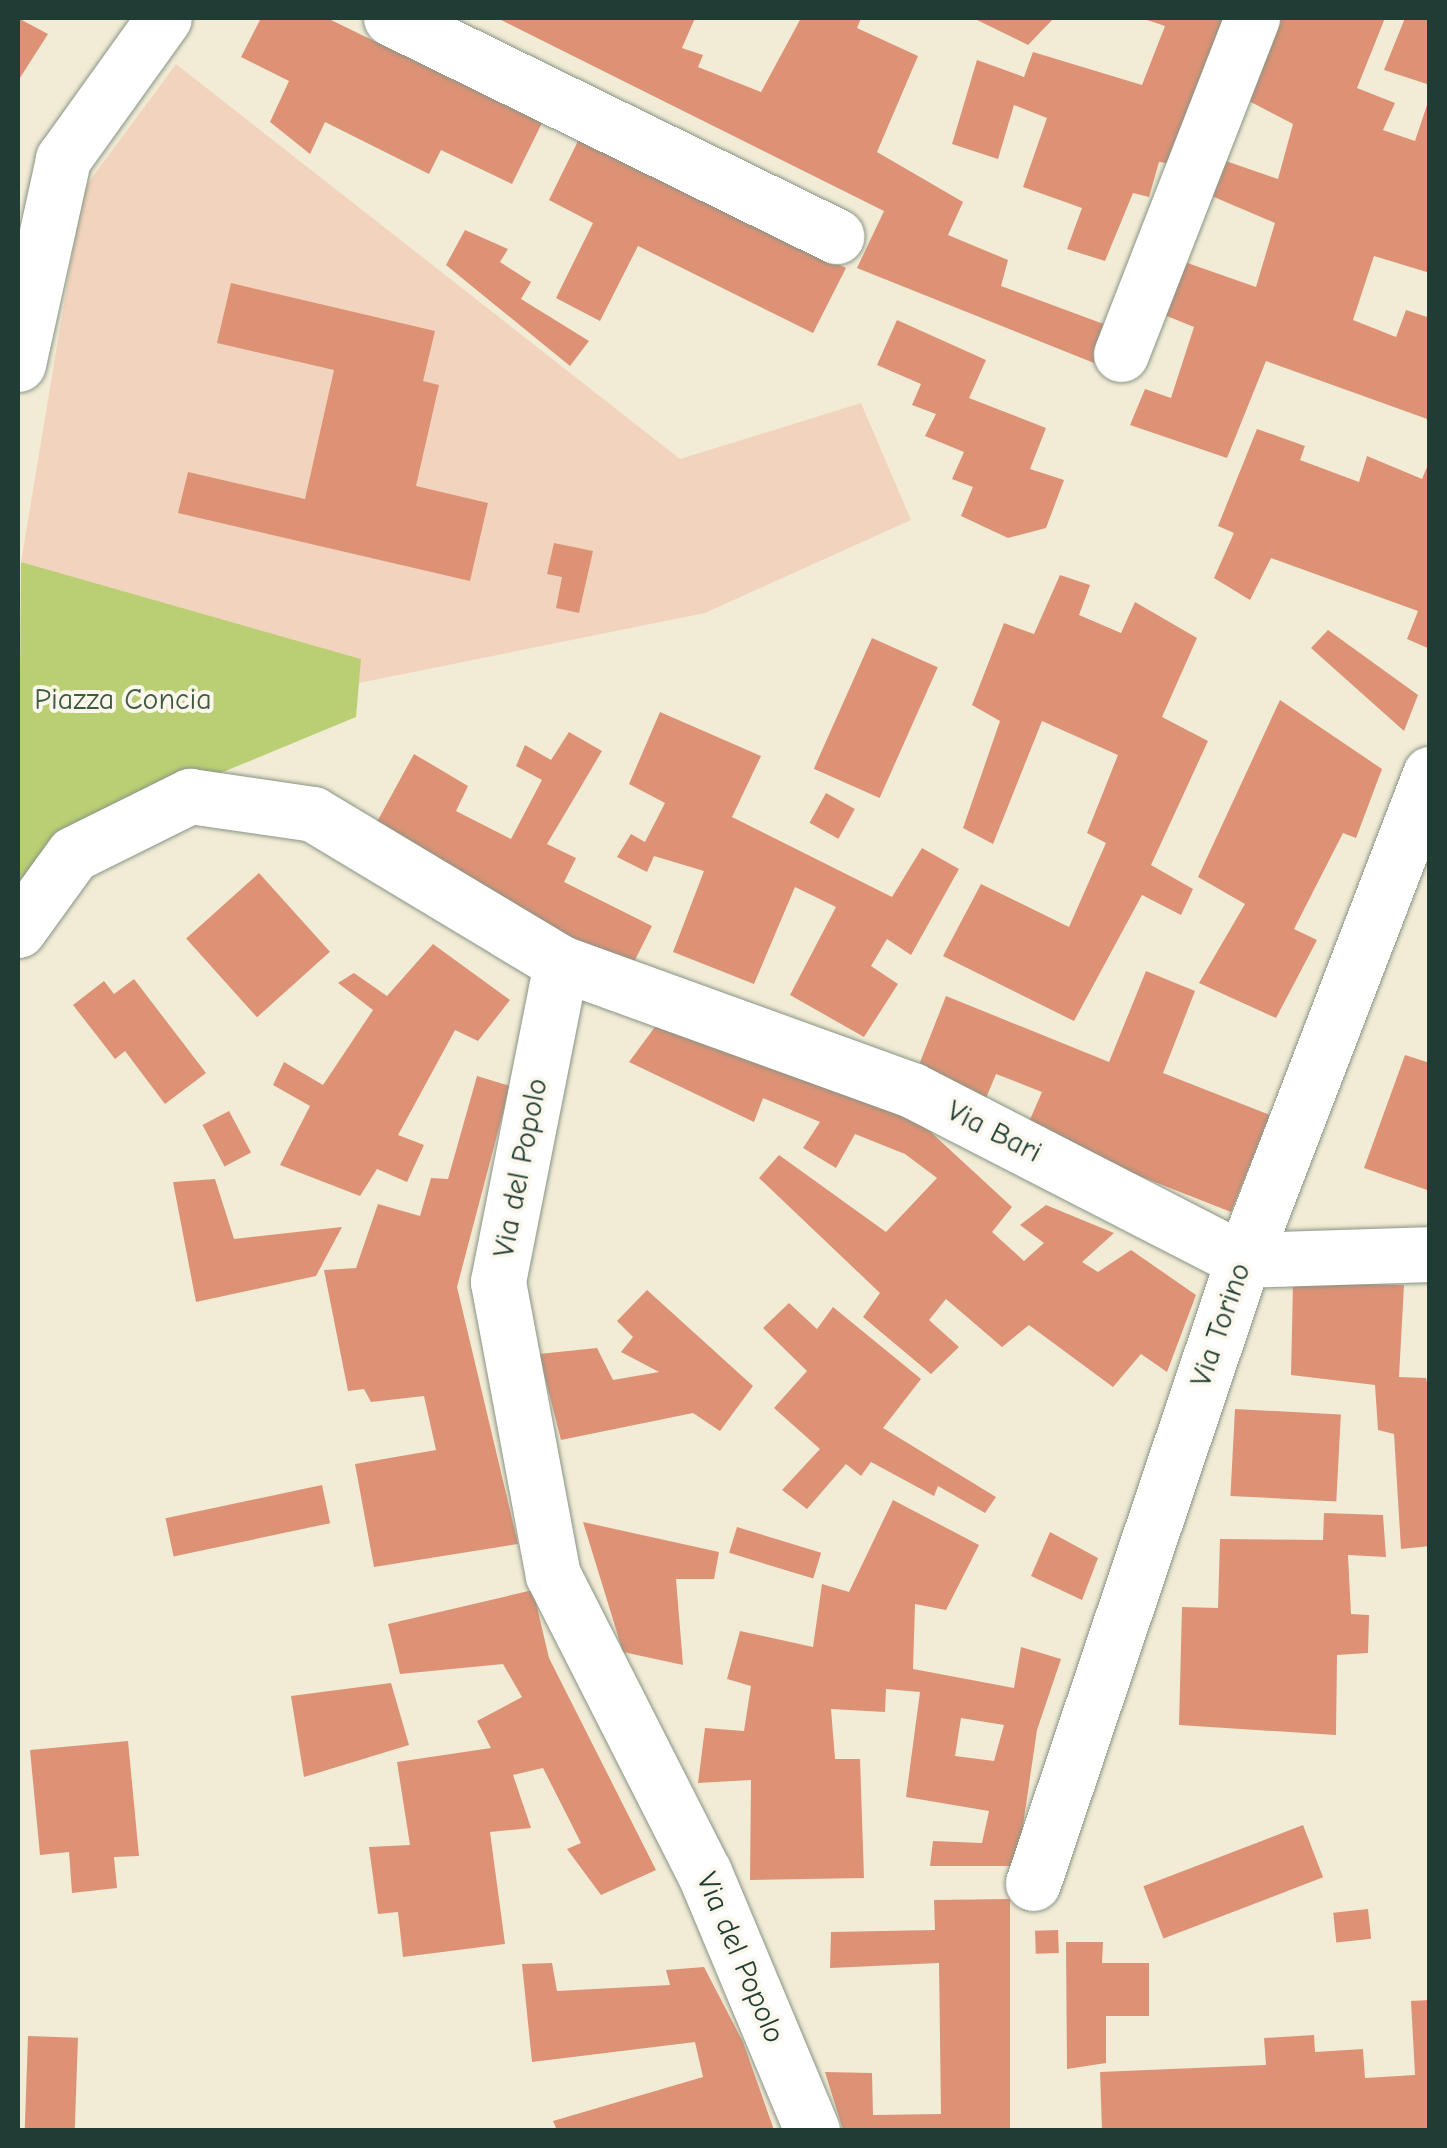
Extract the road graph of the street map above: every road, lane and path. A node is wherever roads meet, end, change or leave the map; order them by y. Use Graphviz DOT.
graph roads {
  1 [pos="164,18"];
  2 [pos="391,18"];
  3 [pos="1252,18"];
  4 [pos="836,236"];
  5 [pos="1121,354"];
  6 [pos="18,364"];
  7 [pos="1430,774"];
  8 [pos="18,930"];
  9 [pos="561,962"];
  10 [pos="1430,1254"];
  11 [pos="1242,1260"];
  12 [pos="1033,1883"];
  13 [pos="812,2130"];
  1 -- 6 [label="street"];
  2 -- 4 [label="street"];
  3 -- 5 [label="street"];
  7 -- 11 [label="street, Via Torino"];
  8 -- 9 [label="street"];
  9 -- 11 [label="street, Via Bari"];
  9 -- 13 [label="street, Via del Popolo"];
  10 -- 11 [label="street, Via Bari"];
  11 -- 12 [label="street, Via Torino"];
}
